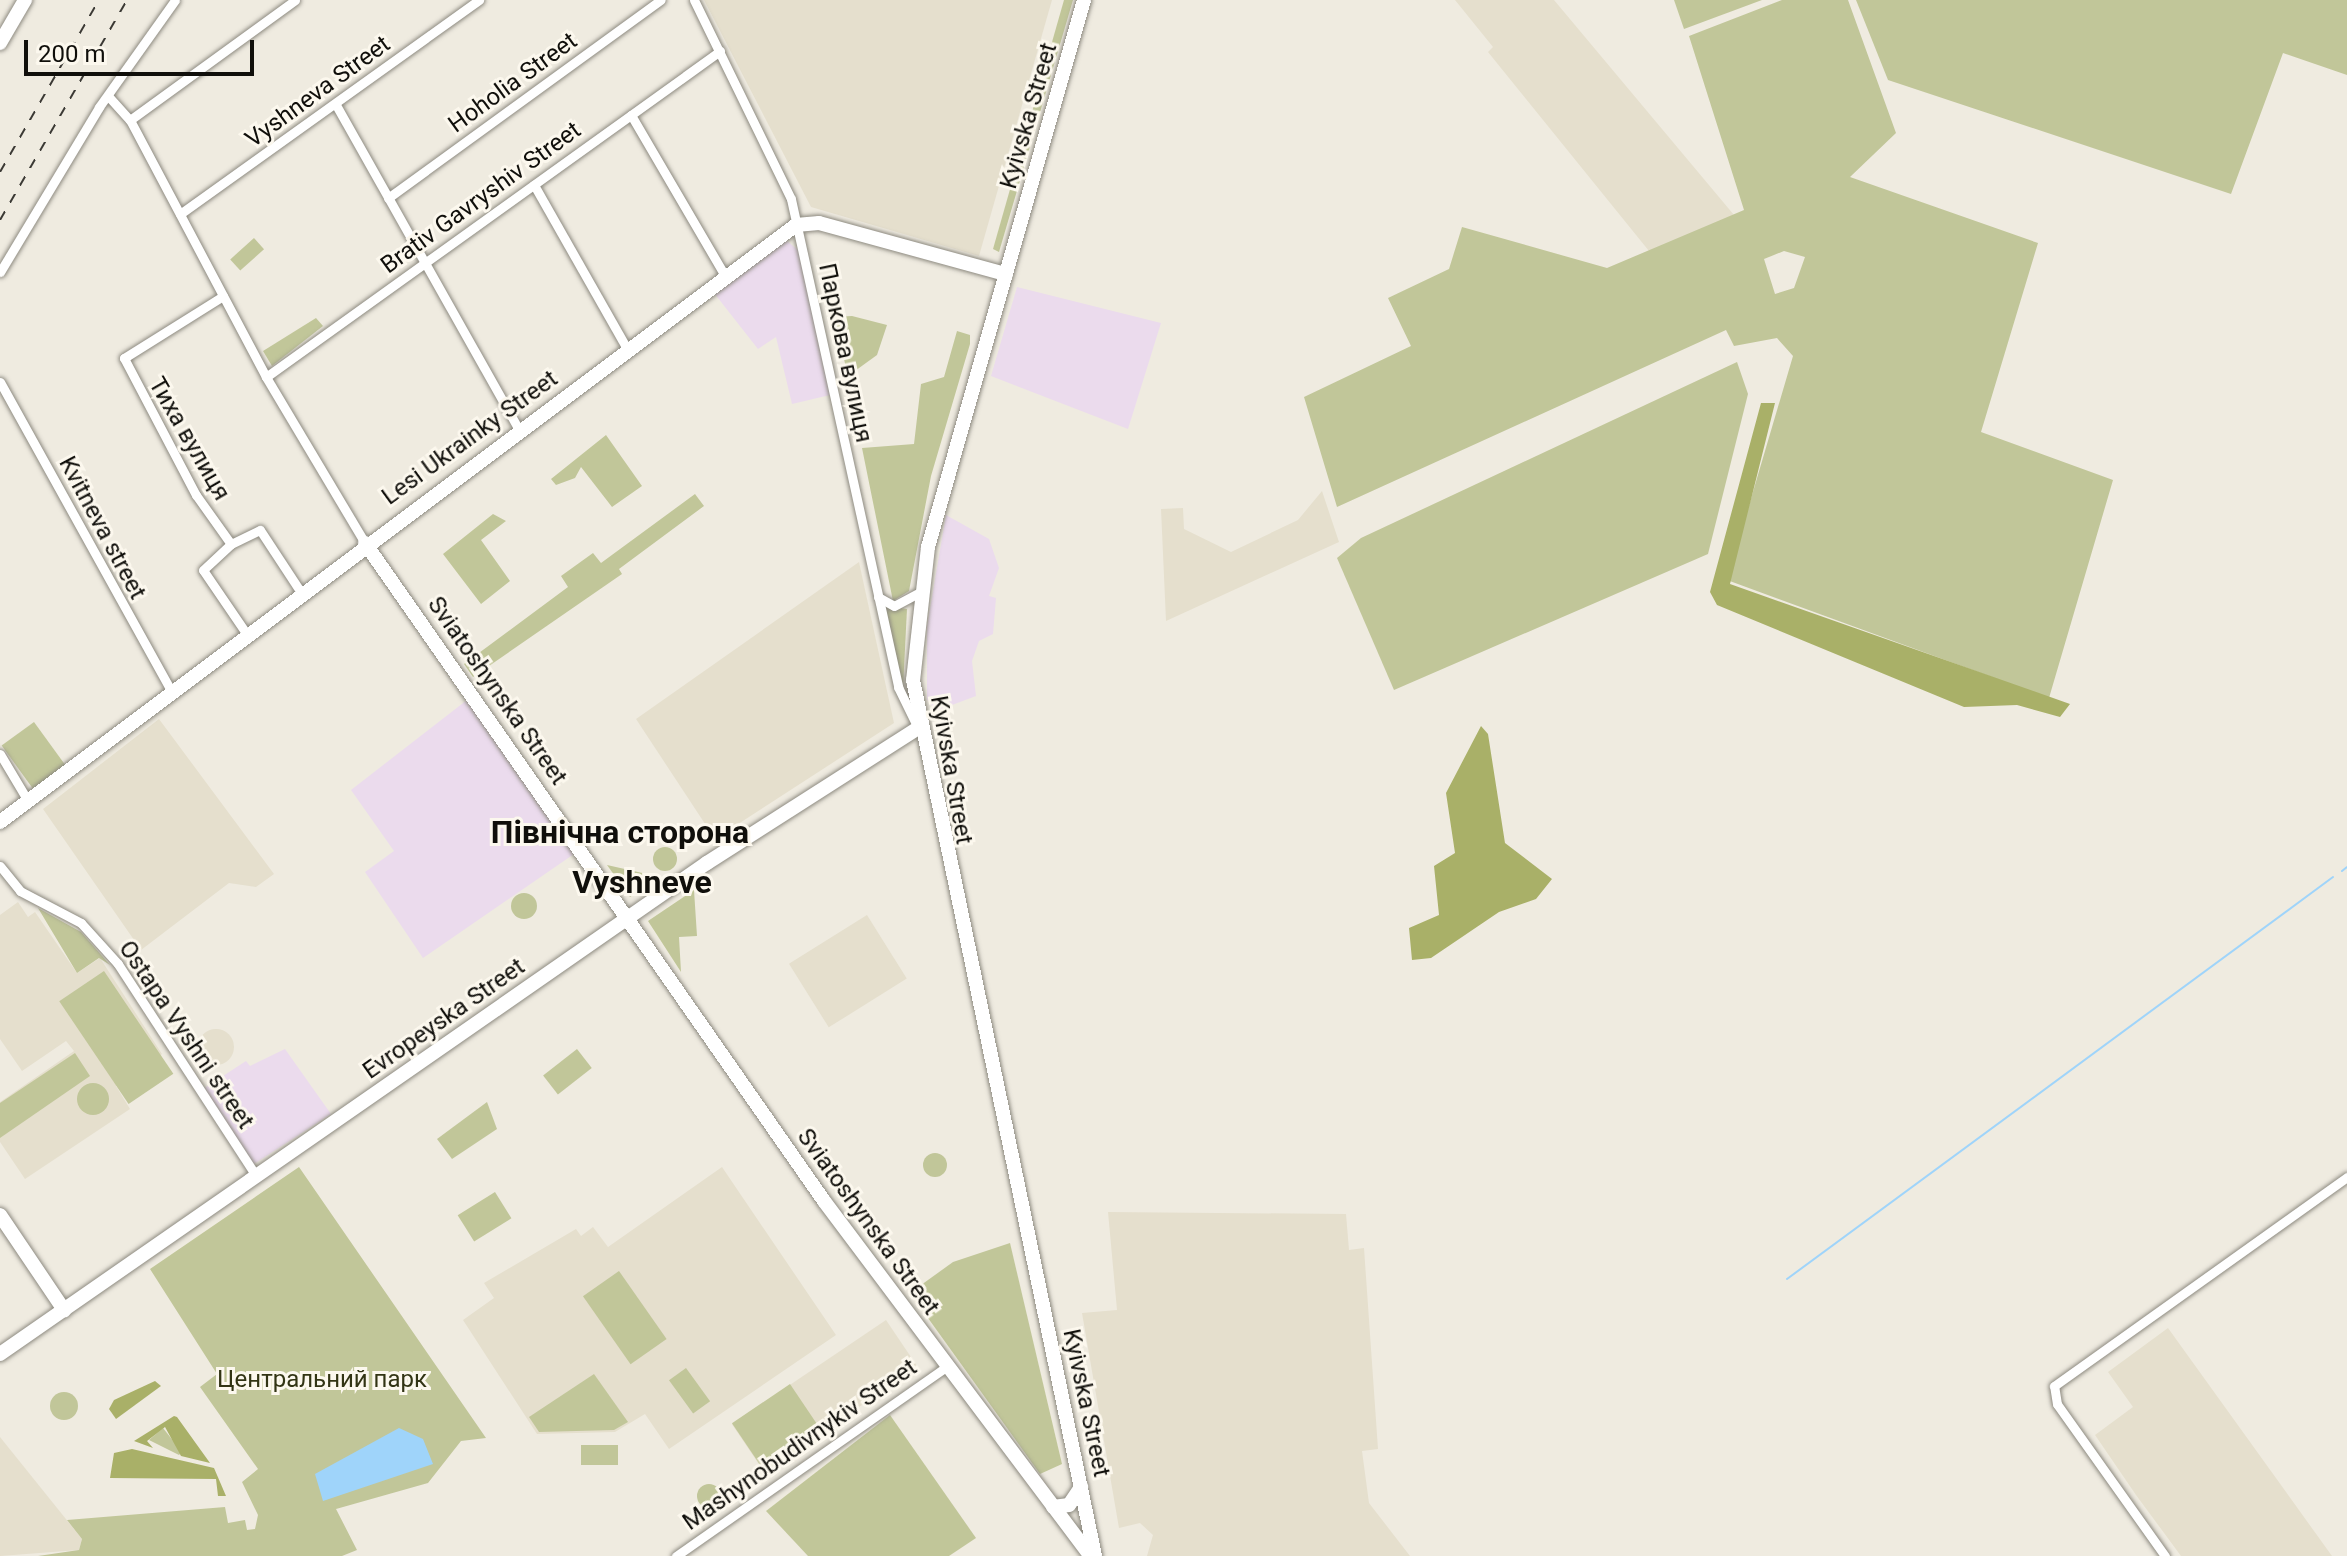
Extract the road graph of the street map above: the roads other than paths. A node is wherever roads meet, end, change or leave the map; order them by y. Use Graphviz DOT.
graph roads {
  1 [pos="25,0"];
  2 [pos="175,0"];
  3 [pos="295,0"];
  4 [pos="479,0"];
  5 [pos="661,0"];
  6 [pos="694,0"];
  7 [pos="1084,0"];
  8 [pos="0,43"];
  9 [pos="720,51"];
  10 [pos="109,97"];
  11 [pos="336,105"];
  12 [pos="631,115"];
  13 [pos="130,120"];
  14 [pos="534,185"];
  15 [pos="388,198"];
  16 [pos="180,214"];
  17 [pos="796,225"];
  18 [pos="425,264"];
  19 [pos="0,272"];
  20 [pos="1006,274"];
  21 [pos="725,276"];
  22 [pos="223,296"];
  23 [pos="627,349"];
  24 [pos="266,377"];
  25 [pos="0,382"];
  26 [pos="519,430"];
  27 [pos="365,543"];
  28 [pos="231,544"];
  29 [pos="300,591"];
  30 [pos="918,593"];
  31 [pos="878,597"];
  32 [pos="246,633"];
  33 [pos="171,690"];
  34 [pos="918,728"];
  35 [pos="0,754"];
  36 [pos="28,801"];
  37 [pos="0,822"];
  38 [pos="0,866"];
  39 [pos="629,916"];
  40 [pos="256,1176"];
  41 [pos="2347,1177"];
  42 [pos="0,1215"];
  43 [pos="64,1310"];
  44 [pos="0,1354"];
  45 [pos="947,1366"];
  46 [pos="1081,1487"];
  47 [pos="1053,1507"];
  48 [pos="676,1556"];
  49 [pos="1093,1556"];
  50 [pos="2165,1556"];
  1 -- 8 [label="street"];
  2 -- 10 [label="street"];
  3 -- 13 [label="street"];
  4 -- 11 [label="street, Vyshneva Street"];
  5 -- 15 [label="street, Hoholia Street"];
  6 -- 9 [label="street, Паркова вулиця"];
  7 -- 20 [label="street, Kyivska Street"];
  9 -- 12 [label="street, Brativ Gavryshiv Street"];
  9 -- 17 [label="street, Паркова вулиця"];
  10 -- 13 [label="street, Sviatoshynska Street"];
  10 -- 19 [label="street"];
  11 -- 15 [label="street"];
  11 -- 16 [label="street, Vyshneva Street"];
  12 -- 14 [label="street, Brativ Gavryshiv Street"];
  12 -- 21 [label="street"];
  13 -- 16 [label="street, Sviatoshynska Street"];
  14 -- 18 [label="street, Brativ Gavryshiv Street"];
  14 -- 23 [label="street"];
  15 -- 18 [label="street"];
  16 -- 22 [label="street, Sviatoshynska Street"];
  17 -- 20 [label="street"];
  17 -- 21 [label="street, Lesi Ukrainky Street"];
  17 -- 31 [label="street, Паркова вулиця"];
  18 -- 24 [label="street, Brativ Gavryshiv Street"];
  18 -- 26 [label="street"];
  20 -- 30 [label="street, Kyivska Street"];
  21 -- 23 [label="street, Lesi Ukrainky Street"];
  22 -- 24 [label="street, Sviatoshynska Street"];
  22 -- 28 [label="street, Тиха вулиця"];
  23 -- 26 [label="street, Lesi Ukrainky Street"];
  24 -- 27 [label="street, Sviatoshynska Street"];
  25 -- 33 [label="street, Kvitneva street"];
  26 -- 27 [label="street, Lesi Ukrainky Street"];
  27 -- 29 [label="street, Lesi Ukrainky Street"];
  27 -- 39 [label="street, Sviatoshynska Street"];
  28 -- 29 [label="street"];
  28 -- 32 [label="street"];
  29 -- 32 [label="street, Lesi Ukrainky Street"];
  30 -- 31 [label="street"];
  30 -- 34 [label="street, Kyivska Street"];
  31 -- 34 [label="street, Паркова вулиця"];
  32 -- 33 [label="street, Lesi Ukrainky Street"];
  33 -- 36 [label="street, Lesi Ukrainky Street"];
  34 -- 39 [label="street, Evropeyska Street"];
  34 -- 46 [label="street, Kyivska Street"];
  35 -- 36 [label="street"];
  36 -- 37 [label="street, Lesi Ukrainky Street"];
  38 -- 40 [label="street, Ostapa Vyshni street"];
  39 -- 40 [label="street, Evropeyska Street"];
  39 -- 45 [label="street, Sviatoshynska Street"];
  40 -- 43 [label="street, Evropeyska Street"];
  41 -- 50 [label="street"];
  42 -- 43 [label="street"];
  43 -- 44 [label="street, Evropeyska Street"];
  45 -- 47 [label="street, Sviatoshynska Street"];
  45 -- 48 [label="street, Mashynobudivnykiv Street"];
  46 -- 47 [label="street"];
  46 -- 49 [label="street, Kyivska Street"];
  47 -- 49 [label="street, Sviatoshynska Street"];
}
